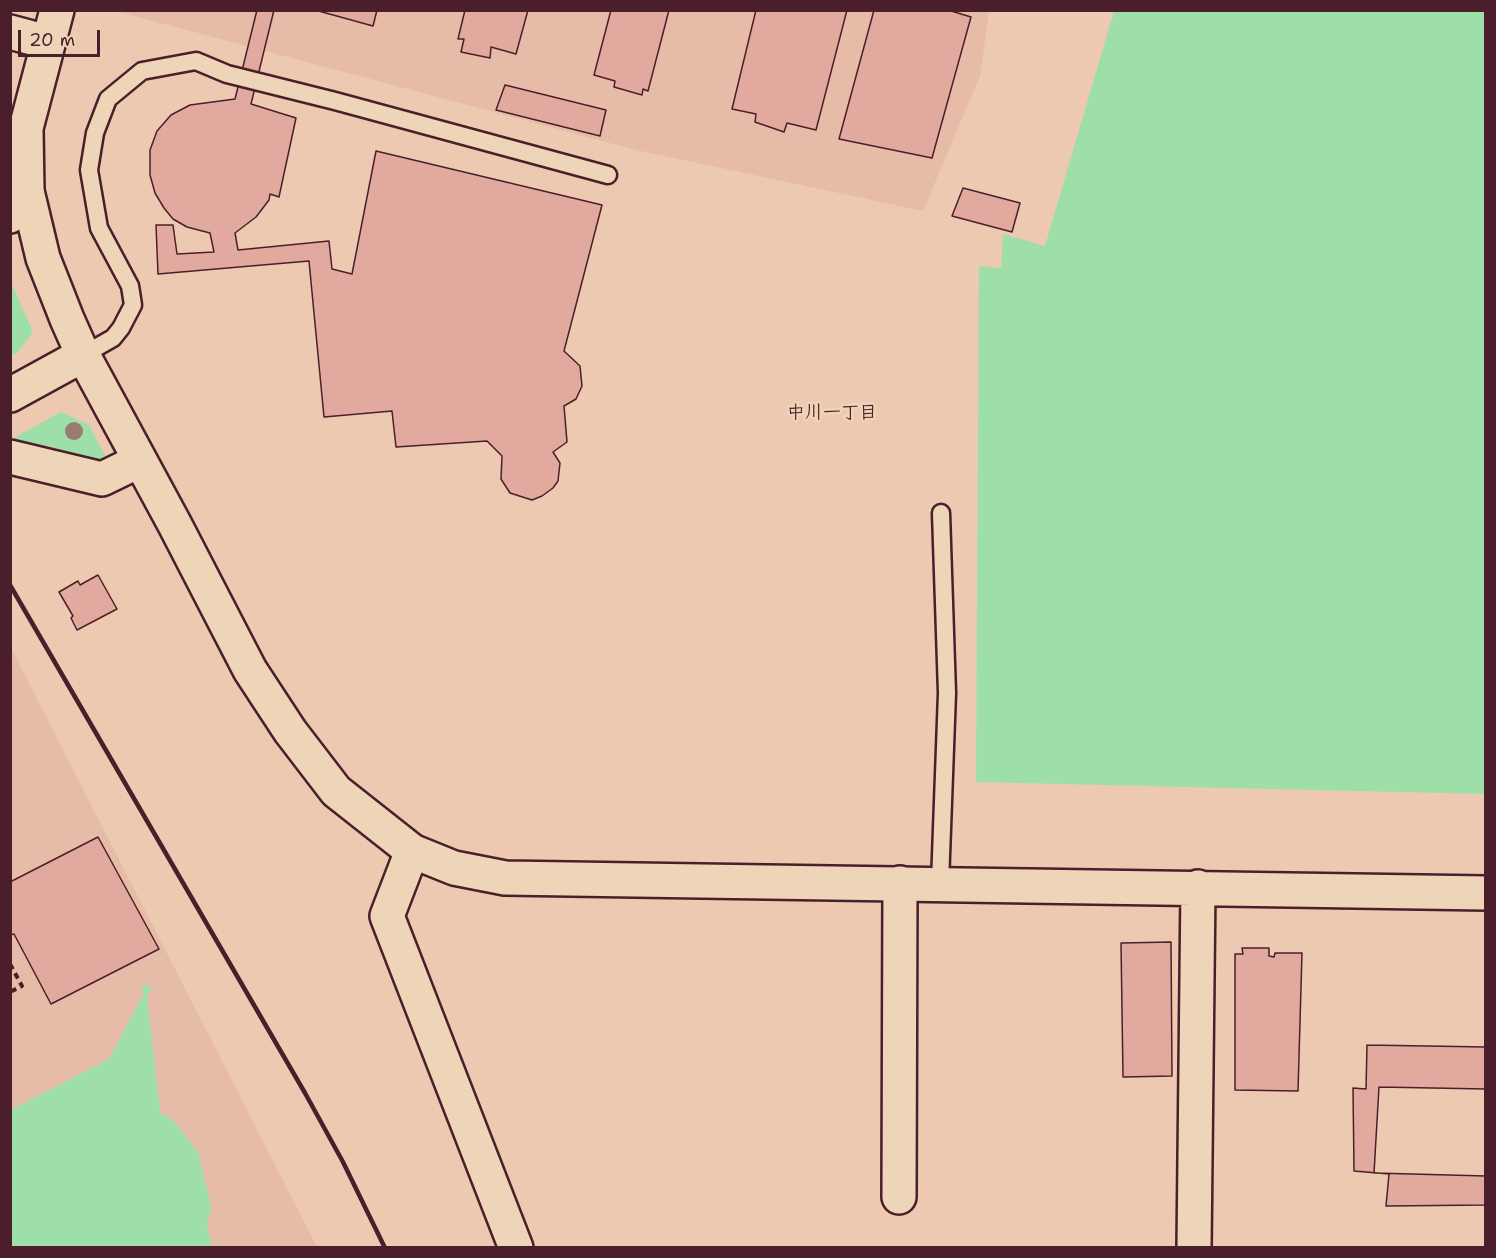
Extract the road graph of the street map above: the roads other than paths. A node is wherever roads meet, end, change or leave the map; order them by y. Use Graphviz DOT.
graph roads {
  1 [pos="57,10"];
  2 [pos="10,32"];
  3 [pos="47,42"];
  4 [pos="608,175"];
  5 [pos="19,203"];
  6 [pos="83,355"];
  7 [pos="10,395"];
  8 [pos="10,457"];
  9 [pos="140,461"];
  10 [pos="941,513"];
  11 [pos="412,851"];
  12 [pos="900,883"];
  13 [pos="940,884"];
  14 [pos="1198,887"];
  15 [pos="1485,892"];
  16 [pos="899,1197"];
  17 [pos="516,1248"];
  18 [pos="1194,1248"];
  1 -- 3 [label="street"];
  2 -- 3 [label="street"];
  3 -- 5 [label="street"];
  4 -- 6 [label="lane"];
  5 -- 6 [label="street"];
  6 -- 7 [label="street"];
  6 -- 9 [label="street"];
  8 -- 9 [label="street"];
  9 -- 11 [label="street"];
  10 -- 13 [label="lane"];
  11 -- 12 [label="street"];
  11 -- 17 [label="street"];
  12 -- 13 [label="street"];
  12 -- 16 [label="street"];
  13 -- 14 [label="street"];
  14 -- 15 [label="street"];
  14 -- 18 [label="street"];
}
